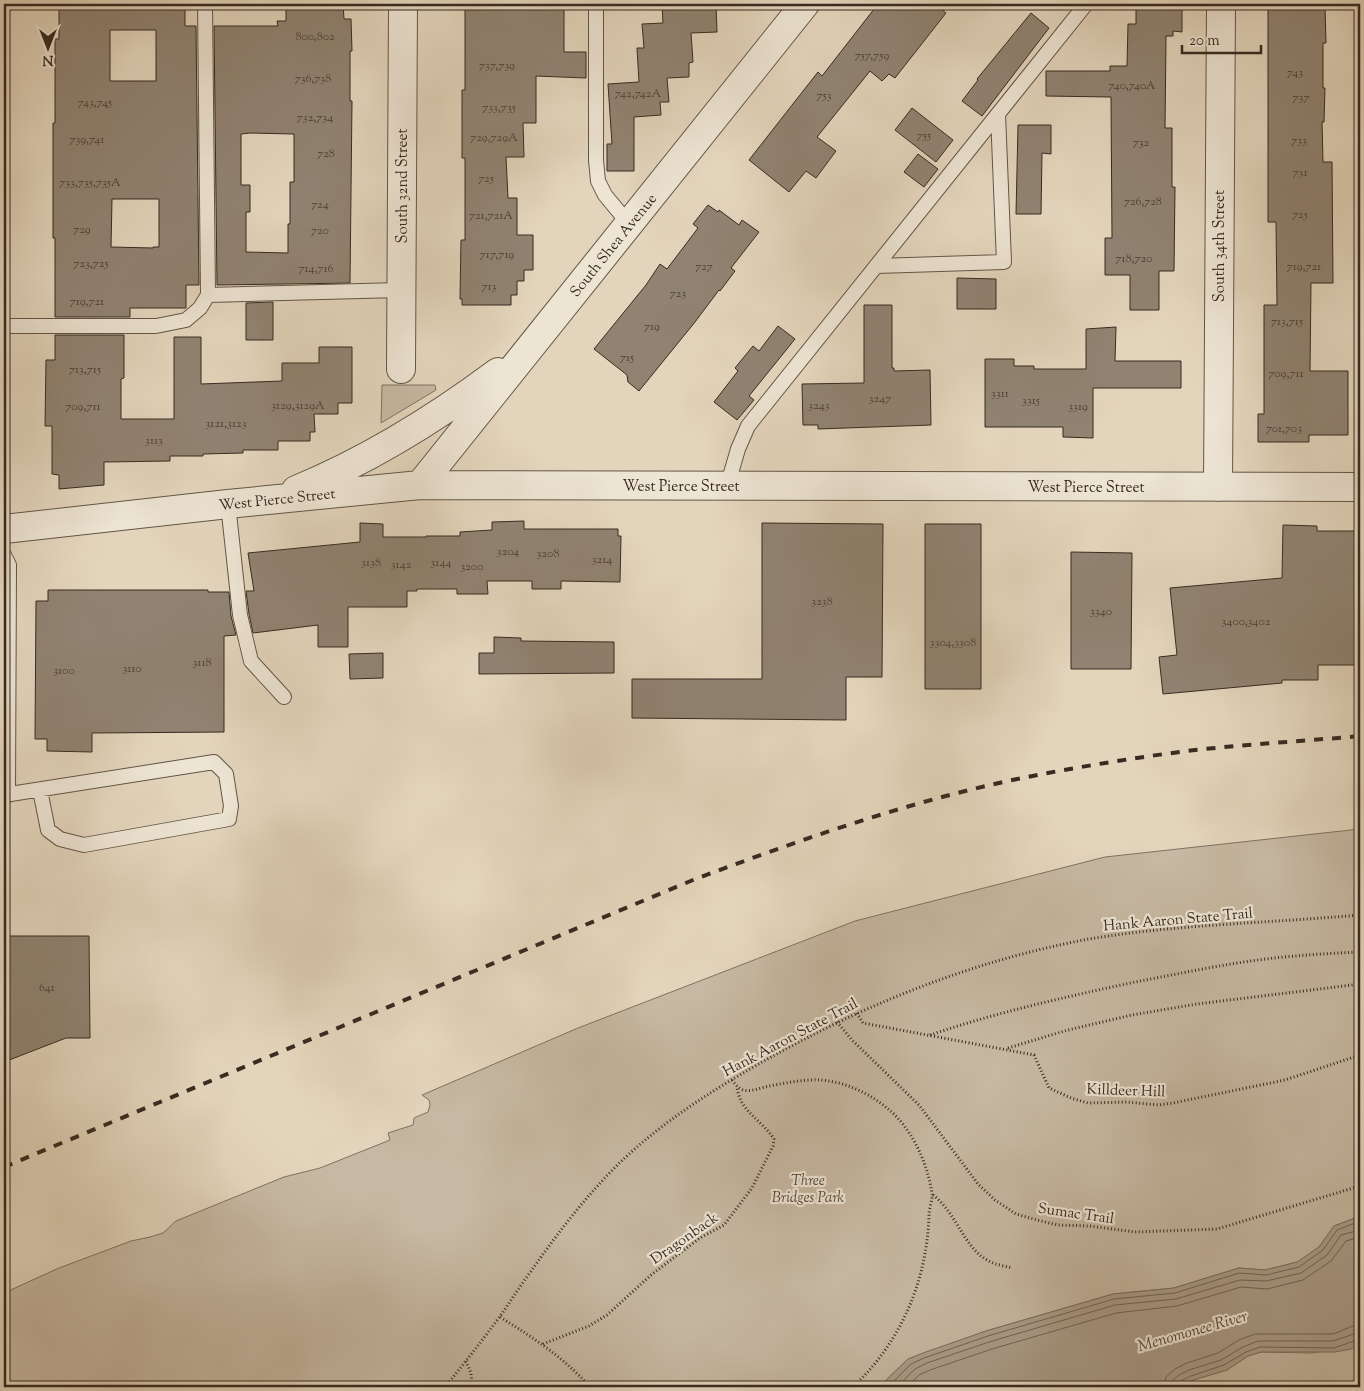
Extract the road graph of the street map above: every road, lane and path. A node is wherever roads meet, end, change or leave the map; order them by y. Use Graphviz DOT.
graph roads {
  1 [pos="205,4"];
  2 [pos="403,4"];
  3 [pos="596,4"];
  4 [pos="805,4"];
  5 [pos="1086,4"];
  6 [pos="1221,4"];
  7 [pos="998,114"];
  8 [pos="629,224"];
  9 [pos="876,266"];
  10 [pos="401,290"];
  11 [pos="208,295"];
  12 [pos="4,326"];
  13 [pos="531,347"];
  14 [pos="401,369"];
  15 [pos="420,485"];
  16 [pos="727,487"];
  17 [pos="1360,487"];
  18 [pos="1218,488"];
  19 [pos="270,500"];
  20 [pos="228,504"];
  21 [pos="4,529"];
  22 [pos="4,554"];
  23 [pos="284,698"];
  24 [pos="40,790"];
  25 [pos="6,795"];
  26 [pos="1360,915"];
  27 [pos="1360,952"];
  28 [pos="1360,984"];
  29 [pos="857,1012"];
  30 [pos="837,1022"];
  31 [pos="929,1035"];
  32 [pos="1007,1048"];
  33 [pos="1360,1055"];
  34 [pos="732,1080"];
  35 [pos="737,1086"];
  36 [pos="1360,1186"];
  37 [pos="932,1195"];
  38 [pos="1012,1268"];
  39 [pos="500,1317"];
  40 [pos="543,1344"];
  41 [pos="466,1361"];
  42 [pos="444,1387"];
  43 [pos="472,1387"];
  44 [pos="590,1387"];
  45 [pos="853,1387"];
  1 -- 11 [label="lane"];
  2 -- 10 [label="street, South 32nd Street"];
  3 -- 8 [label="lane"];
  4 -- 8 [label="street, South Shea Avenue"];
  5 -- 7 [label="lane"];
  6 -- 18 [label="street, South 34th Street"];
  7 -- 9 [label="lane"];
  7 -- 9 [label="lane"];
  8 -- 13 [label="street, South Shea Avenue"];
  9 -- 16 [label="lane"];
  10 -- 11 [label="lane"];
  10 -- 14 [label="street, South 32nd Street"];
  11 -- 12 [label="lane"];
  13 -- 15 [label="street, South Shea Avenue"];
  13 -- 19 [label="street"];
  15 -- 16 [label="street, West Pierce Street"];
  15 -- 19 [label="street, West Pierce Street"];
  16 -- 18 [label="street, West Pierce Street"];
  17 -- 18 [label="street, West Pierce Street"];
  19 -- 20 [label="street, West Pierce Street"];
  20 -- 21 [label="street, West Pierce Street"];
  20 -- 23 [label="lane"];
  22 -- 25 [label="lane"];
  24 -- 24 [label="lane"];
  24 -- 25 [label="lane"];
  26 -- 29 [label="path, Hank Aaron State Trail"];
  27 -- 31 [label="path"];
  28 -- 32 [label="path"];
  29 -- 30 [label="path, Hank Aaron State Trail"];
  29 -- 31 [label="path, Killdeer Hill"];
  30 -- 34 [label="path, Hank Aaron State Trail"];
  30 -- 36 [label="path, Sumac Trail"];
  31 -- 32 [label="path, Killdeer Hill"];
  32 -- 33 [label="path, Killdeer Hill"];
  34 -- 35 [label="path"];
  34 -- 39 [label="path, Hank Aaron State Trail"];
  35 -- 37 [label="path"];
  35 -- 40 [label="path, Dragonback"];
  37 -- 38 [label="path"];
  37 -- 45 [label="path"];
  39 -- 40 [label="path"];
  39 -- 41 [label="path, Hank Aaron State Trail"];
  40 -- 44 [label="path"];
  41 -- 42 [label="path, Hank Aaron State Trail"];
  41 -- 43 [label="path"];
}
